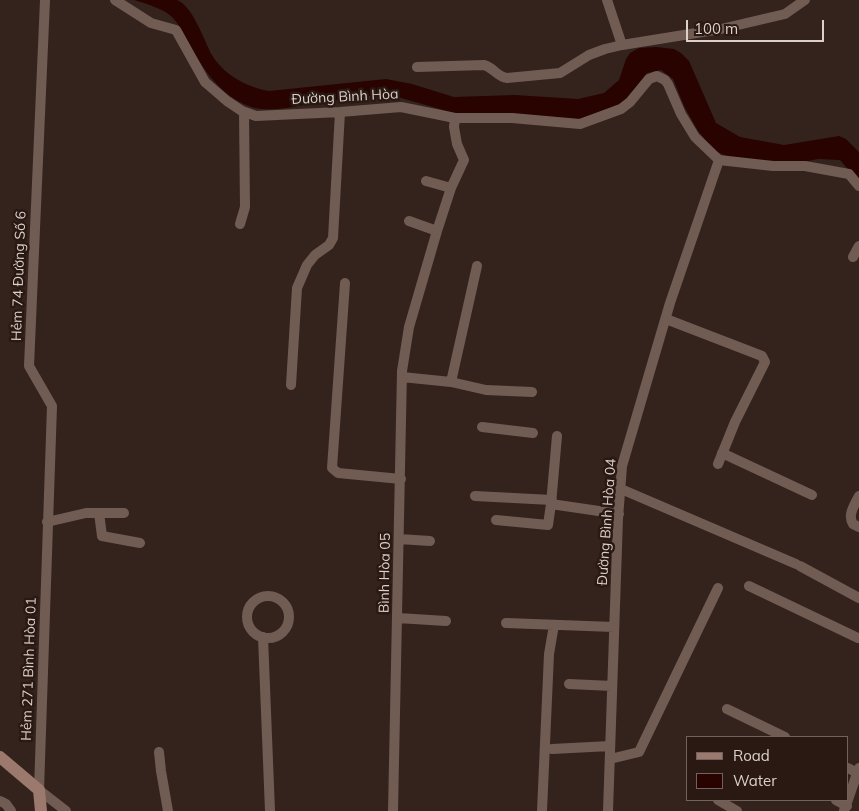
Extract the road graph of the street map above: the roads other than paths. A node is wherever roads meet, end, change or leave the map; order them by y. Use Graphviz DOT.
graph roads {
  1 [pos="45,0"];
  2 [pos="115,0"];
  3 [pos="607,0"];
  4 [pos="805,0"];
  5 [pos="622,45"];
  6 [pos="417,67"];
  7 [pos="244,112"];
  8 [pos="340,112"];
  9 [pos="455,118"];
  10 [pos="719,160"];
  11 [pos="854,173"];
  12 [pos="426,182"];
  13 [pos="859,186"];
  14 [pos="450,188"];
  15 [pos="409,221"];
  16 [pos="240,224"];
  17 [pos="437,231"];
  18 [pos="859,246"];
  19 [pos="853,257"];
  20 [pos="477,266"];
  21 [pos="345,283"];
  22 [pos="666,319"];
  23 [pos="402,377"];
  24 [pos="451,382"];
  25 [pos="291,385"];
  26 [pos="532,392"];
  27 [pos="482,427"];
  28 [pos="533,433"];
  29 [pos="557,436"];
  30 [pos="722,453"];
  31 [pos="718,464"];
  32 [pos="401,479"];
  33 [pos="621,489"];
  34 [pos="812,495"];
  35 [pos="475,496"];
  36 [pos="859,496"];
  37 [pos="551,502"];
  38 [pos="99,513"];
  39 [pos="124,513"];
  40 [pos="619,514"];
  41 [pos="496,520"];
  42 [pos="47,522"];
  43 [pos="859,527"];
  44 [pos="399,539"];
  45 [pos="430,541"];
  46 [pos="140,543"];
  47 [pos="46,548"];
  48 [pos="749,586"];
  49 [pos="718,588"];
  50 [pos="859,598"];
  51 [pos="398,618"];
  52 [pos="446,621"];
  53 [pos="506,623"];
  54 [pos="554,625"];
  55 [pos="614,627"];
  56 [pos="262,637"];
  57 [pos="859,637"];
  58 [pos="569,684"];
  59 [pos="612,686"];
  60 [pos="727,709"];
  61 [pos="783,736"];
  62 [pos="610,746"];
  63 [pos="552,749"];
  64 [pos="159,752"];
  65 [pos="0,757"];
  66 [pos="610,759"];
  67 [pos="855,770"];
  68 [pos="39,790"];
  69 [pos="849,799"];
  70 [pos="0,801"];
  71 [pos="720,801"];
  72 [pos="837,801"];
  73 [pos="847,809"];
  74 [pos="10,811"];
  75 [pos="41,811"];
  76 [pos="66,811"];
  77 [pos="168,811"];
  78 [pos="270,811"];
  79 [pos="393,811"];
  80 [pos="542,811"];
  81 [pos="608,811"];
  82 [pos="737,811"];
  1 -- 42 [label="street, Hẻm 74 Đường Số 6"];
  2 -- 7 [label="street, Đường Bình Hòa"];
  3 -- 5 [label="street"];
  4 -- 5 [label="street"];
  5 -- 6 [label="street"];
  7 -- 8 [label="street, Đường Bình Hòa"];
  7 -- 16 [label="street"];
  8 -- 9 [label="street, Đường Bình Hòa"];
  8 -- 25 [label="street"];
  9 -- 10 [label="street, Đường Bình Hòa"];
  9 -- 14 [label="street"];
  10 -- 11 [label="street"];
  10 -- 22 [label="street, Đường Bình Hòa 04"];
  11 -- 13 [label="street"];
  12 -- 14 [label="street"];
  14 -- 17 [label="street"];
  15 -- 17 [label="street"];
  17 -- 23 [label="street, Bình Hòa 05"];
  18 -- 19 [label="street"];
  20 -- 24 [label="street"];
  21 -- 32 [label="street"];
  22 -- 30 [label="street"];
  22 -- 33 [label="street, Đường Bình Hòa 04"];
  23 -- 24 [label="street"];
  23 -- 32 [label="street, Bình Hòa 05"];
  24 -- 26 [label="street"];
  27 -- 28 [label="street"];
  29 -- 37 [label="street"];
  30 -- 31 [label="street"];
  30 -- 34 [label="street"];
  32 -- 44 [label="street, Bình Hòa 05"];
  33 -- 40 [label="street, Đường Bình Hòa 04"];
  33 -- 50 [label="street"];
  35 -- 37 [label="street"];
  36 -- 43 [label="street"];
  37 -- 40 [label="street"];
  37 -- 41 [label="street"];
  38 -- 39 [label="street"];
  38 -- 42 [label="street"];
  38 -- 46 [label="street"];
  40 -- 55 [label="street, Đường Bình Hòa 04"];
  42 -- 47 [label="street, Hẻm 74 Đường Số 6"];
  44 -- 45 [label="street"];
  44 -- 51 [label="street, Bình Hòa 05"];
  47 -- 68 [label="street, Hẻm 271 Bình Hòa 01"];
  48 -- 57 [label="street"];
  49 -- 66 [label="street"];
  51 -- 52 [label="street"];
  51 -- 79 [label="street, Bình Hòa 05"];
  53 -- 54 [label="street"];
  54 -- 55 [label="street"];
  54 -- 80 [label="street"];
  55 -- 59 [label="street, Đường Bình Hòa 04"];
  56 -- 56 [label="street"];
  56 -- 78 [label="street"];
  58 -- 59 [label="street"];
  59 -- 62 [label="street, Đường Bình Hòa 04"];
  60 -- 61 [label="street"];
  62 -- 63 [label="street"];
  62 -- 66 [label="street, Đường Bình Hòa 04"];
  64 -- 77 [label="street"];
  65 -- 68 [label="main road"];
  66 -- 81 [label="street, Đường Bình Hòa 04"];
  67 -- 69 [label="street"];
  68 -- 75 [label="main road"];
  68 -- 76 [label="street"];
  70 -- 74 [label="street"];
  71 -- 82 [label="street"];
  72 -- 73 [label="street"];
}
